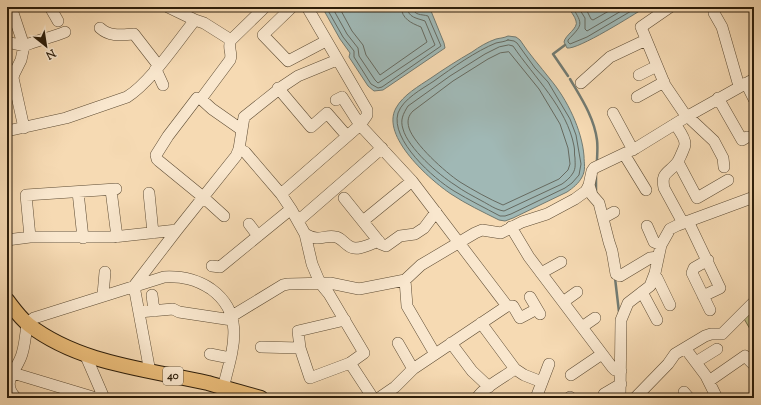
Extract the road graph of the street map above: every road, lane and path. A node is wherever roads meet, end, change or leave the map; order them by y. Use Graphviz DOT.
graph roads {
  1 [pos="10,7"];
  2 [pos="50,7"];
  3 [pos="292,7"];
  4 [pos="307,7"];
  5 [pos="670,7"];
  6 [pos="261,8"];
  7 [pos="176,9"];
  8 [pos="714,13"];
  9 [pos="195,20"];
  10 [pos="58,21"];
  11 [pos="100,28"];
  12 [pos="65,32"];
  13 [pos="231,40"];
  14 [pos="646,40"];
  15 [pos="326,41"];
  16 [pos="7,42"];
  17 [pos="24,46"];
  18 [pos="337,60"];
  19 [pos="657,66"];
  20 [pos="157,68"];
  21 [pos="10,72"];
  22 [pos="639,75"];
  23 [pos="664,82"];
  24 [pos="581,83"];
  25 [pos="746,83"];
  26 [pos="163,85"];
  27 [pos="278,88"];
  28 [pos="11,90"];
  29 [pos="637,97"];
  30 [pos="718,98"];
  31 [pos="754,98"];
  32 [pos="202,99"];
  33 [pos="336,100"];
  34 [pos="614,113"];
  35 [pos="688,116"];
  36 [pos="675,124"];
  37 [pos="360,125"];
  38 [pos="24,128"];
  39 [pos="242,130"];
  40 [pos="7,131"];
  41 [pos="348,136"];
  42 [pos="747,137"];
  43 [pos="382,148"];
  44 [pos="239,149"];
  45 [pos="628,152"];
  46 [pos="678,162"];
  47 [pos="724,167"];
  48 [pos="728,180"];
  49 [pos="412,181"];
  50 [pos="589,185"];
  51 [pos="646,190"];
  52 [pos="78,192"];
  53 [pos="149,193"];
  54 [pos="281,194"];
  55 [pos="203,197"];
  56 [pos="344,198"];
  57 [pos="754,198"];
  58 [pos="291,209"];
  59 [pos="436,212"];
  60 [pos="614,212"];
  61 [pos="224,216"];
  62 [pos="603,218"];
  63 [pos="298,221"];
  64 [pos="362,221"];
  65 [pos="685,222"];
  66 [pos="250,224"];
  67 [pos="647,226"];
  68 [pos="512,228"];
  69 [pos="177,230"];
  70 [pos="153,233"];
  71 [pos="305,234"];
  72 [pos="258,236"];
  73 [pos="30,237"];
  74 [pos="117,237"];
  75 [pos="83,238"];
  76 [pos="7,240"];
  77 [pos="379,241"];
  78 [pos="459,242"];
  79 [pos="661,244"];
  80 [pos="658,257"];
  81 [pos="708,260"];
  82 [pos="560,262"];
  83 [pos="212,266"];
  84 [pos="105,272"];
  85 [pos="541,273"];
  86 [pos="654,276"];
  87 [pos="405,280"];
  88 [pos="320,283"];
  89 [pos="134,286"];
  90 [pos="577,292"];
  91 [pos="642,292"];
  92 [pos="103,295"];
  93 [pos="152,295"];
  94 [pos="703,296"];
  95 [pos="530,297"];
  96 [pos="7,300"];
  97 [pos="563,302"];
  98 [pos="754,302"];
  99 [pos="670,305"];
  100 [pos="507,306"];
  101 [pos="710,310"];
  102 [pos="154,311"];
  103 [pos="139,312"];
  104 [pos="232,318"];
  105 [pos="595,318"];
  106 [pos="345,320"];
  107 [pos="657,320"];
  108 [pos="27,323"];
  109 [pos="481,323"];
  110 [pos="582,327"];
  111 [pos="451,343"];
  112 [pos="398,344"];
  113 [pos="261,347"];
  114 [pos="300,348"];
  115 [pos="685,348"];
  116 [pos="717,348"];
  117 [pos="85,354"];
  118 [pos="210,354"];
  119 [pos="435,354"];
  120 [pos="602,354"];
  121 [pos="230,358"];
  122 [pos="696,362"];
  123 [pos="350,363"];
  124 [pos="549,364"];
  125 [pos="754,365"];
  126 [pos="413,369"];
  127 [pos="515,369"];
  128 [pos="621,371"];
  129 [pos="150,372"];
  130 [pos="13,373"];
  131 [pos="571,375"];
  132 [pos="709,381"];
  133 [pos="542,382"];
  134 [pos="621,384"];
  135 [pos="489,387"];
  136 [pos="223,388"];
  137 [pos="604,394"];
  138 [pos="16,398"];
  139 [pos="104,398"];
  140 [pos="261,398"];
  141 [pos="373,398"];
  142 [pos="380,398"];
  143 [pos="477,398"];
  144 [pos="536,398"];
  145 [pos="620,398"];
  146 [pos="635,398"];
  147 [pos="716,398"];
  1 -- 17 [label="street"];
  2 -- 10 [label="street"];
  3 -- 15 [label="street"];
  4 -- 15 [label="street"];
  5 -- 14 [label="street"];
  6 -- 13 [label="street"];
  7 -- 9 [label="street"];
  8 -- 25 [label="street"];
  9 -- 13 [label="street"];
  9 -- 20 [label="street"];
  11 -- 20 [label="street"];
  12 -- 17 [label="street"];
  13 -- 32 [label="street"];
  14 -- 19 [label="street"];
  14 -- 24 [label="street"];
  15 -- 18 [label="street"];
  16 -- 17 [label="street"];
  17 -- 21 [label="street"];
  18 -- 27 [label="street"];
  18 -- 37 [label="street"];
  19 -- 22 [label="street"];
  19 -- 23 [label="street"];
  20 -- 26 [label="street"];
  20 -- 38 [label="street"];
  21 -- 28 [label="street"];
  23 -- 29 [label="street"];
  23 -- 35 [label="street"];
  25 -- 30 [label="street"];
  25 -- 31 [label="street"];
  27 -- 39 [label="street"];
  27 -- 41 [label="street"];
  28 -- 38 [label="street"];
  30 -- 35 [label="street"];
  30 -- 42 [label="street"];
  32 -- 39 [label="street"];
  32 -- 55 [label="street"];
  33 -- 37 [label="street"];
  34 -- 45 [label="street"];
  35 -- 36 [label="street"];
  35 -- 47 [label="street"];
  36 -- 45 [label="street"];
  36 -- 46 [label="street"];
  37 -- 41 [label="street"];
  37 -- 43 [label="street"];
  38 -- 40 [label="street"];
  39 -- 44 [label="street"];
  41 -- 54 [label="street"];
  43 -- 49 [label="street"];
  43 -- 63 [label="street"];
  44 -- 54 [label="street"];
  44 -- 55 [label="street"];
  45 -- 50 [label="street"];
  45 -- 51 [label="street"];
  46 -- 48 [label="street"];
  46 -- 65 [label="street"];
  49 -- 59 [label="street"];
  49 -- 64 [label="street"];
  50 -- 62 [label="street"];
  50 -- 68 [label="street"];
  52 -- 73 [label="street"];
  52 -- 74 [label="street"];
  52 -- 75 [label="street"];
  53 -- 70 [label="street"];
  54 -- 58 [label="street"];
  55 -- 61 [label="street"];
  55 -- 69 [label="street"];
  56 -- 64 [label="street"];
  57 -- 65 [label="street"];
  58 -- 63 [label="street"];
  58 -- 72 [label="street"];
  59 -- 77 [label="street"];
  59 -- 78 [label="street"];
  60 -- 62 [label="street"];
  62 -- 80 [label="street"];
  63 -- 71 [label="street"];
  64 -- 77 [label="street"];
  65 -- 79 [label="street"];
  65 -- 81 [label="street"];
  66 -- 72 [label="street"];
  67 -- 79 [label="street"];
  68 -- 78 [label="street"];
  68 -- 85 [label="street"];
  69 -- 70 [label="street"];
  69 -- 89 [label="street"];
  70 -- 74 [label="street"];
  71 -- 77 [label="street"];
  71 -- 88 [label="street"];
  72 -- 83 [label="street"];
  73 -- 75 [label="street"];
  73 -- 76 [label="street"];
  74 -- 75 [label="street"];
  78 -- 87 [label="street"];
  78 -- 100 [label="street"];
  79 -- 80 [label="street"];
  80 -- 86 [label="street"];
  81 -- 94 [label="street"];
  81 -- 94 [label="street"];
  82 -- 85 [label="street"];
  84 -- 92 [label="street"];
  85 -- 97 [label="street"];
  86 -- 91 [label="street"];
  86 -- 99 [label="street"];
  87 -- 88 [label="street"];
  87 -- 119 [label="street"];
  88 -- 104 [label="street"];
  88 -- 106 [label="street"];
  89 -- 92 [label="street"];
  89 -- 103 [label="street"];
  89 -- 104 [label="street"];
  90 -- 97 [label="street"];
  91 -- 107 [label="street"];
  91 -- 128 [label="street"];
  92 -- 108 [label="street"];
  93 -- 102 [label="street"];
  94 -- 101 [label="street"];
  95 -- 100 [label="street"];
  96 -- 108 [label="main road, 40"];
  97 -- 110 [label="street"];
  98 -- 115 [label="street"];
  100 -- 109 [label="street"];
  102 -- 103 [label="street"];
  102 -- 104 [label="street"];
  103 -- 129 [label="street"];
  104 -- 121 [label="street"];
  105 -- 110 [label="street"];
  106 -- 114 [label="street"];
  106 -- 123 [label="street"];
  108 -- 117 [label="main road, 40"];
  108 -- 130 [label="street"];
  109 -- 111 [label="street"];
  109 -- 127 [label="street"];
  110 -- 120 [label="street"];
  111 -- 119 [label="street"];
  111 -- 135 [label="street"];
  112 -- 126 [label="street"];
  113 -- 114 [label="street"];
  114 -- 123 [label="street"];
  115 -- 122 [label="street"];
  115 -- 146 [label="street"];
  116 -- 122 [label="street"];
  117 -- 129 [label="main road, 40"];
  117 -- 139 [label="street"];
  118 -- 121 [label="street"];
  119 -- 126 [label="street"];
  120 -- 128 [label="street"];
  120 -- 131 [label="street"];
  121 -- 136 [label="street"];
  122 -- 132 [label="street"];
  123 -- 141 [label="street"];
  124 -- 133 [label="street"];
  125 -- 132 [label="street"];
  126 -- 142 [label="street"];
  127 -- 133 [label="street"];
  127 -- 135 [label="street"];
  128 -- 134 [label="street"];
  129 -- 136 [label="main road, 40"];
  130 -- 138 [label="street"];
  130 -- 139 [label="street"];
  132 -- 147 [label="street"];
  133 -- 144 [label="street"];
  134 -- 137 [label="street"];
  134 -- 145 [label="street"];
  135 -- 143 [label="street"];
  136 -- 140 [label="main road, 40"];
}
